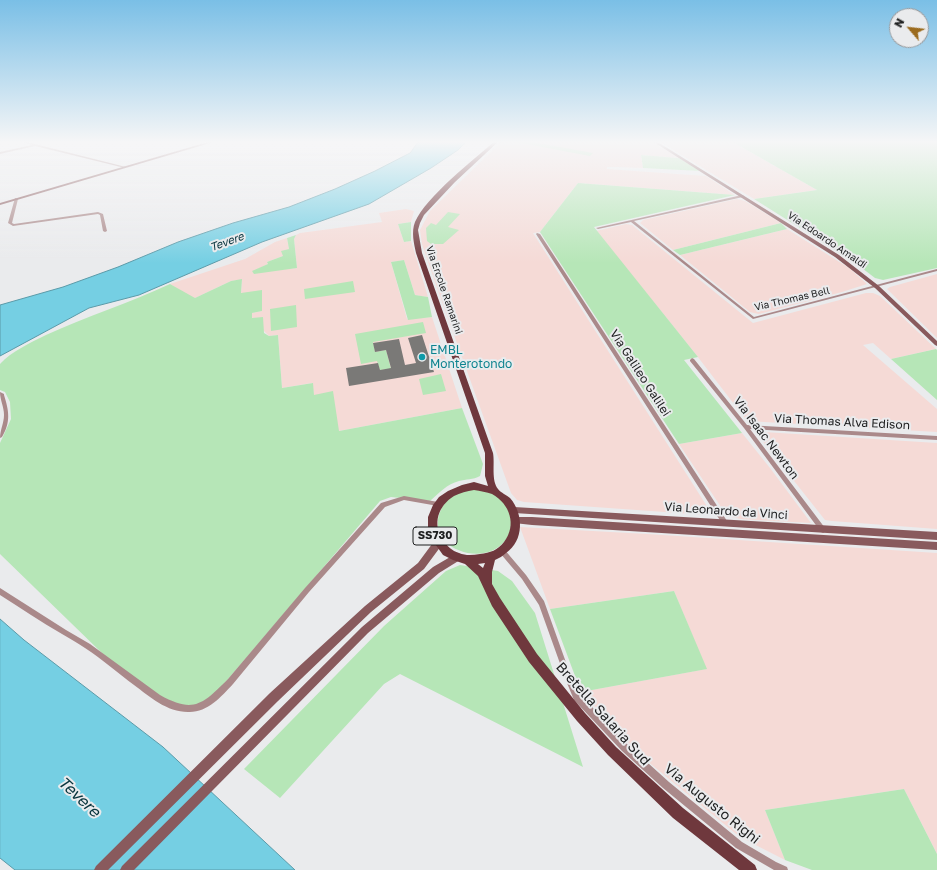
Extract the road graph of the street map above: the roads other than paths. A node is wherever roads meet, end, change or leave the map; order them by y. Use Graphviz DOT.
graph roads {
  1 [pos="77,182"];
  2 [pos="454,182"];
  3 [pos="719,182"];
  4 [pos="742,196"];
  5 [pos="16,199"];
  6 [pos="0,204"];
  7 [pos="632,220"];
  8 [pos="598,228"];
  9 [pos="105,231"];
  10 [pos="538,234"];
  11 [pos="937,270"];
  12 [pos="877,287"];
  13 [pos="937,344"];
  14 [pos="692,360"];
  15 [pos="0,394"];
  16 [pos="746,427"];
  17 [pos="0,436"];
  18 [pos="937,438"];
  19 [pos="489,473"];
  20 [pos="474,486"];
  21 [pos="494,490"];
  22 [pos="438,504"];
  23 [pos="514,510"];
  24 [pos="517,521"];
  25 [pos="725,523"];
  26 [pos="823,530"];
  27 [pos="937,536"];
  28 [pos="438,543"];
  29 [pos="937,546"];
  30 [pos="502,551"];
  31 [pos="457,557"];
  32 [pos="491,558"];
  33 [pos="468,560"];
  34 [pos="0,591"];
  35 [pos="490,591"];
  36 [pos="100,870"];
  37 [pos="126,870"];
  38 [pos="750,870"];
  39 [pos="784,870"];
  1 -- 5 [label="main road"];
  2 -- 19 [label="main road, Via Ercole Ramarini"];
  3 -- 4 [label="main road, Via Edoardo Amaldi"];
  4 -- 7 [label="street"];
  4 -- 12 [label="main road, Via Edoardo Amaldi"];
  5 -- 6 [label="main road"];
  5 -- 9 [label="street"];
  7 -- 8 [label="street"];
  7 -- 12 [label="street, Via Thomas Bell"];
  10 -- 25 [label="street, Via Galileo Galilei"];
  11 -- 12 [label="street, Via Thomas Bell"];
  12 -- 13 [label="main road, Via Edoardo Amaldi"];
  14 -- 16 [label="street, Via Isaac Newton"];
  15 -- 17 [label="street"];
  16 -- 18 [label="street, Via Thomas Alva Edison"];
  16 -- 26 [label="street, Via Isaac Newton"];
  19 -- 20 [label="main road"];
  19 -- 21 [label="main road, Via Ercole Ramarini"];
  20 -- 21 [label="main road"];
  20 -- 22 [label="main road"];
  21 -- 23 [label="main road"];
  22 -- 28 [label="main road, SS730"];
  22 -- 34 [label="street"];
  23 -- 24 [label="main road"];
  23 -- 25 [label="main road, Via Leonardo da Vinci"];
  24 -- 29 [label="main road, Via Leonardo da Vinci"];
  24 -- 30 [label="main road, SS730"];
  25 -- 26 [label="main road, Via Leonardo da Vinci"];
  26 -- 27 [label="main road, Via Leonardo da Vinci"];
  28 -- 31 [label="main road, SS730"];
  28 -- 36 [label="main road, SS730"];
  30 -- 32 [label="main road, SS730"];
  30 -- 39 [label="street, Via Augusto Righi"];
  31 -- 33 [label="main road, SS730"];
  31 -- 37 [label="main road, SS730"];
  32 -- 33 [label="main road, SS730"];
  32 -- 35 [label="main road, Bretella Salaria Sud"];
  33 -- 35 [label="main road, Bretella Salaria Sud"];
  35 -- 38 [label="main road, Bretella Salaria Sud"];
}
